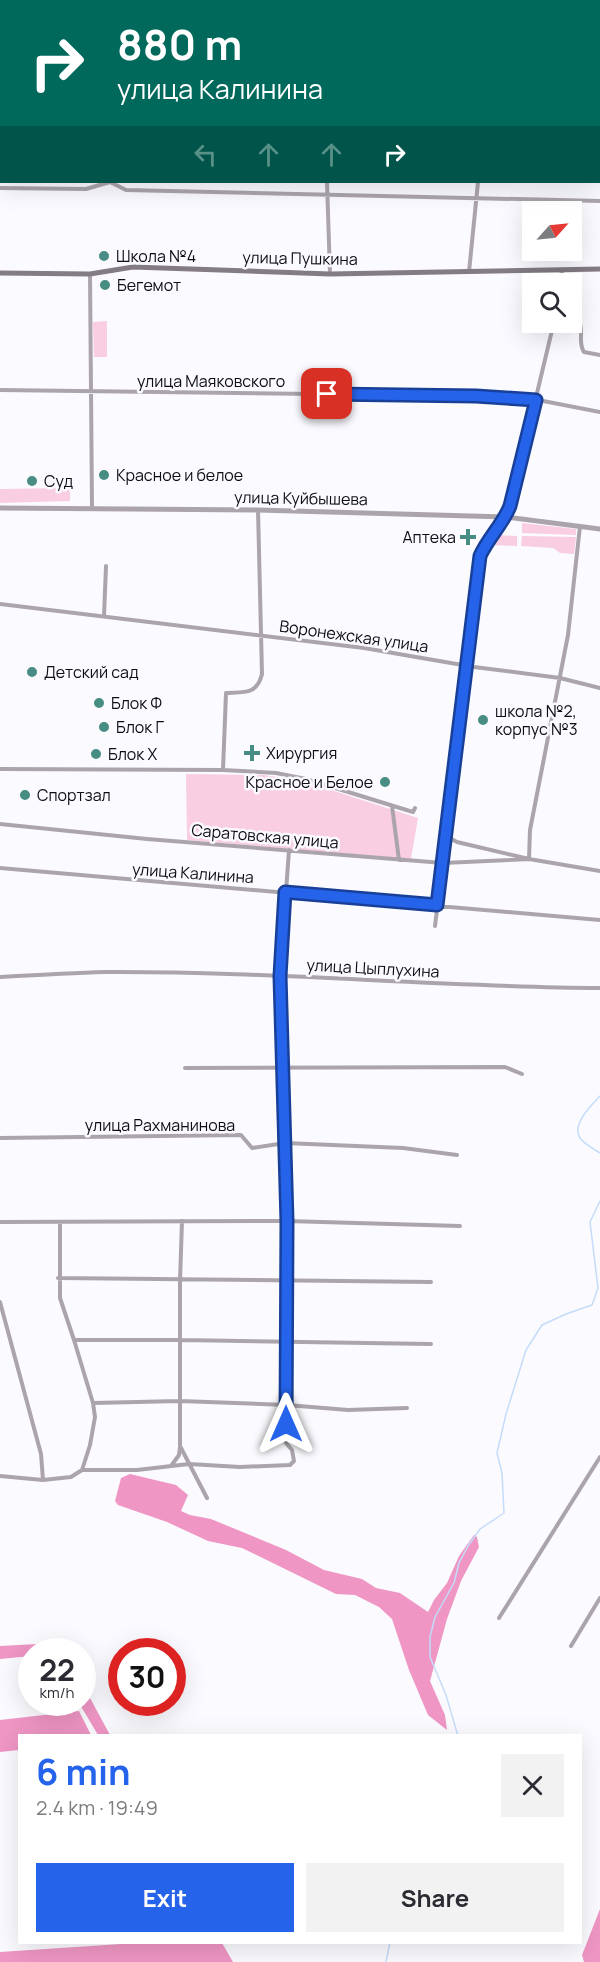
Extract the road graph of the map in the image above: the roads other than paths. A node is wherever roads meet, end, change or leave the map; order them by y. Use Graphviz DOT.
graph roads {
  1 [pos="86,183"];
  2 [pos="107,183"];
  3 [pos="112,183"];
  4 [pos="327,183"];
  5 [pos="478,183"];
  6 [pos="0,188"];
  7 [pos="87,189"];
  8 [pos="327,196"];
  9 [pos="476,199"];
  10 [pos="600,201"];
  11 [pos="600,269"];
  12 [pos="562,270"];
  13 [pos="469,272"];
  14 [pos="0,273"];
  15 [pos="562,273"];
  16 [pos="90,274"];
  17 [pos="330,274"];
  18 [pos="551,333"];
  19 [pos="582,333"];
  20 [pos="600,355"];
  21 [pos="0,390"];
  22 [pos="92,392"];
  23 [pos="536,400"];
  24 [pos="600,412"];
  25 [pos="92,507"];
  26 [pos="0,508"];
  27 [pos="258,510"];
  28 [pos="506,517"];
  29 [pos="580,526"];
  30 [pos="600,529"];
  31 [pos="106,566"];
  32 [pos="0,604"];
  33 [pos="104,616"];
  34 [pos="262,636"];
  35 [pos="466,664"];
  36 [pos="560,678"];
  37 [pos="600,688"];
  38 [pos="0,770"];
  39 [pos="224,770"];
  40 [pos="392,806"];
  41 [pos="415,808"];
  42 [pos="0,824"];
  43 [pos="446,836"];
  44 [pos="289,850"];
  45 [pos="529,859"];
  46 [pos="399,860"];
  47 [pos="443,863"];
  48 [pos="0,868"];
  49 [pos="600,870"];
  50 [pos="285,892"];
  51 [pos="437,905"];
  52 [pos="600,920"];
  53 [pos="435,926"];
  54 [pos="280,976"];
  55 [pos="0,977"];
  56 [pos="600,988"];
  57 [pos="282,1066"];
  58 [pos="185,1068"];
  59 [pos="522,1074"];
  60 [pos="0,1138"];
  61 [pos="285,1143"];
  62 [pos="457,1155"];
  63 [pos="182,1221"];
  64 [pos="287,1221"];
  65 [pos="0,1222"];
  66 [pos="60,1223"];
  67 [pos="460,1226"];
  68 [pos="58,1278"];
  69 [pos="180,1281"];
  70 [pos="286,1281"];
  71 [pos="431,1282"];
  72 [pos="0,1302"];
  73 [pos="74,1340"];
  74 [pos="181,1340"];
  75 [pos="286,1342"];
  76 [pos="432,1344"];
  77 [pos="180,1401"];
  78 [pos="93,1403"];
  79 [pos="287,1405"];
  80 [pos="407,1408"];
  81 [pos="180,1446"];
  82 [pos="600,1457"];
  83 [pos="189,1464"];
  84 [pos="171,1466"];
  85 [pos="82,1470"];
  86 [pos="0,1476"];
  87 [pos="43,1480"];
  88 [pos="207,1498"];
  89 [pos="600,1598"];
  90 [pos="499,1618"];
  91 [pos="571,1646"];
  1 -- 7 [label="street"];
  2 -- 7 [label="street"];
  3 -- 8 [label="street"];
  4 -- 8 [label="street"];
  5 -- 9 [label="street"];
  6 -- 7 [label="street"];
  8 -- 9 [label="street"];
  8 -- 17 [label="street"];
  9 -- 10 [label="street"];
  9 -- 13 [label="street"];
  11 -- 12 [label="main road, улица Пушкина"];
  12 -- 13 [label="main road, улица Пушкина"];
  12 -- 15 [label="street"];
  13 -- 17 [label="main road, улица Пушкина"];
  14 -- 16 [label="main road, улица Пушкина"];
  16 -- 17 [label="main road, улица Пушкина"];
  16 -- 22 [label="street"];
  18 -- 23 [label="street"];
  19 -- 20 [label="street"];
  21 -- 22 [label="street, улица Маяковского"];
  22 -- 23 [label="street, улица Маяковского"];
  22 -- 25 [label="street"];
  23 -- 24 [label="street, улица Маяковского"];
  23 -- 28 [label="street"];
  25 -- 26 [label="street, улица Куйбышева"];
  25 -- 27 [label="street, улица Куйбышева"];
  27 -- 28 [label="street, улица Куйбышева"];
  27 -- 34 [label="street"];
  28 -- 29 [label="street, улица Куйбышева"];
  28 -- 35 [label="street"];
  29 -- 30 [label="street, улица Куйбышева"];
  29 -- 36 [label="street"];
  31 -- 33 [label="street"];
  32 -- 33 [label="street, Воронежская улица"];
  33 -- 34 [label="street, Воронежская улица"];
  34 -- 35 [label="street, Воронежская улица"];
  34 -- 39 [label="street"];
  35 -- 36 [label="street, Воронежская улица"];
  35 -- 43 [label="street"];
  36 -- 37 [label="street, Воронежская улица"];
  36 -- 45 [label="street"];
  38 -- 39 [label="street"];
  39 -- 40 [label="street"];
  40 -- 41 [label="street"];
  40 -- 46 [label="street"];
  42 -- 44 [label="street, Саратовская улица"];
  43 -- 45 [label="street, Саратовская улица"];
  43 -- 47 [label="street"];
  44 -- 46 [label="street, Саратовская улица"];
  44 -- 50 [label="street"];
  45 -- 47 [label="street, Саратовская улица"];
  45 -- 49 [label="street, Саратовская улица"];
  46 -- 47 [label="street, Саратовская улица"];
  47 -- 51 [label="street"];
  48 -- 50 [label="street, улица Калинина"];
  50 -- 51 [label="street, улица Калинина"];
  50 -- 54 [label="street"];
  51 -- 52 [label="street, улица Калинина"];
  51 -- 53 [label="street"];
  54 -- 55 [label="street, улица Цыплухина"];
  54 -- 56 [label="street, улица Цыплухина"];
  54 -- 57 [label="street"];
  57 -- 58 [label="street"];
  57 -- 59 [label="street"];
  57 -- 61 [label="street"];
  60 -- 61 [label="street, улица Рахманинова"];
  61 -- 62 [label="street, улица Рахманинова"];
  61 -- 64 [label="street"];
  63 -- 64 [label="street"];
  63 -- 66 [label="street"];
  63 -- 69 [label="street"];
  64 -- 67 [label="street"];
  64 -- 70 [label="street"];
  65 -- 66 [label="street"];
  66 -- 68 [label="street"];
  68 -- 69 [label="street"];
  68 -- 73 [label="street"];
  69 -- 70 [label="street"];
  69 -- 74 [label="street"];
  70 -- 71 [label="street"];
  70 -- 75 [label="street"];
  72 -- 87 [label="street"];
  73 -- 74 [label="street"];
  73 -- 78 [label="street"];
  74 -- 75 [label="street"];
  74 -- 77 [label="street"];
  75 -- 76 [label="street"];
  75 -- 79 [label="street"];
  77 -- 78 [label="street"];
  77 -- 79 [label="street"];
  77 -- 81 [label="street"];
  78 -- 85 [label="street"];
  79 -- 80 [label="street"];
  79 -- 83 [label="street"];
  81 -- 83 [label="street"];
  81 -- 84 [label="street"];
  82 -- 90 [label="street"];
  83 -- 84 [label="street"];
  83 -- 88 [label="street"];
  84 -- 85 [label="street"];
  85 -- 87 [label="street"];
  86 -- 87 [label="street"];
  89 -- 91 [label="street"];
}
